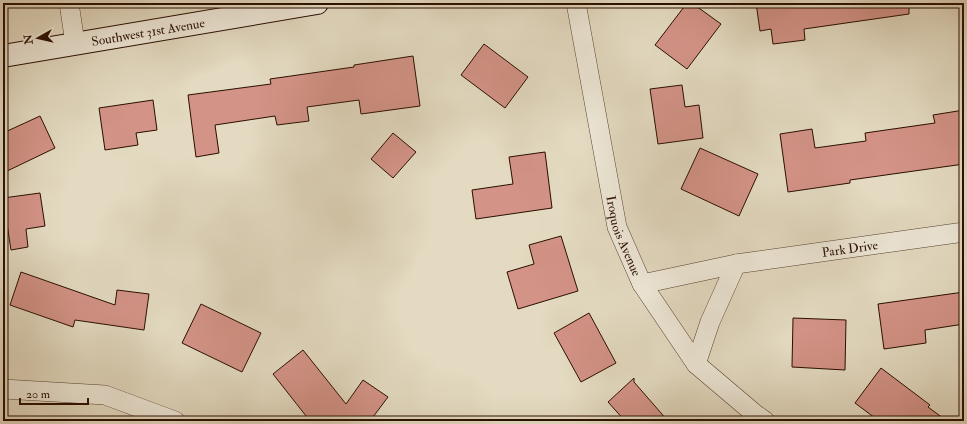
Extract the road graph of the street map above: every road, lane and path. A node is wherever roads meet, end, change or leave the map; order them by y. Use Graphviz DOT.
graph roads {
  1 [pos="69,3"];
  2 [pos="317,3"];
  3 [pos="576,3"];
  4 [pos="75,43"];
  5 [pos="3,56"];
  6 [pos="964,232"];
  7 [pos="736,264"];
  8 [pos="642,284"];
  9 [pos="696,364"];
  10 [pos="3,389"];
  11 [pos="175,421"];
  12 [pos="765,421"];
  1 -- 4 [label="street"];
  2 -- 4 [label="main road, Southwest 31st Avenue"];
  3 -- 8 [label="street, Iroquois Avenue"];
  4 -- 5 [label="main road, Southwest 31st Avenue"];
  6 -- 7 [label="street, Park Drive"];
  7 -- 8 [label="street, Park Drive"];
  7 -- 9 [label="street"];
  8 -- 9 [label="street, Iroquois Avenue"];
  9 -- 12 [label="street, Iroquois Avenue"];
  10 -- 11 [label="street"];
}
